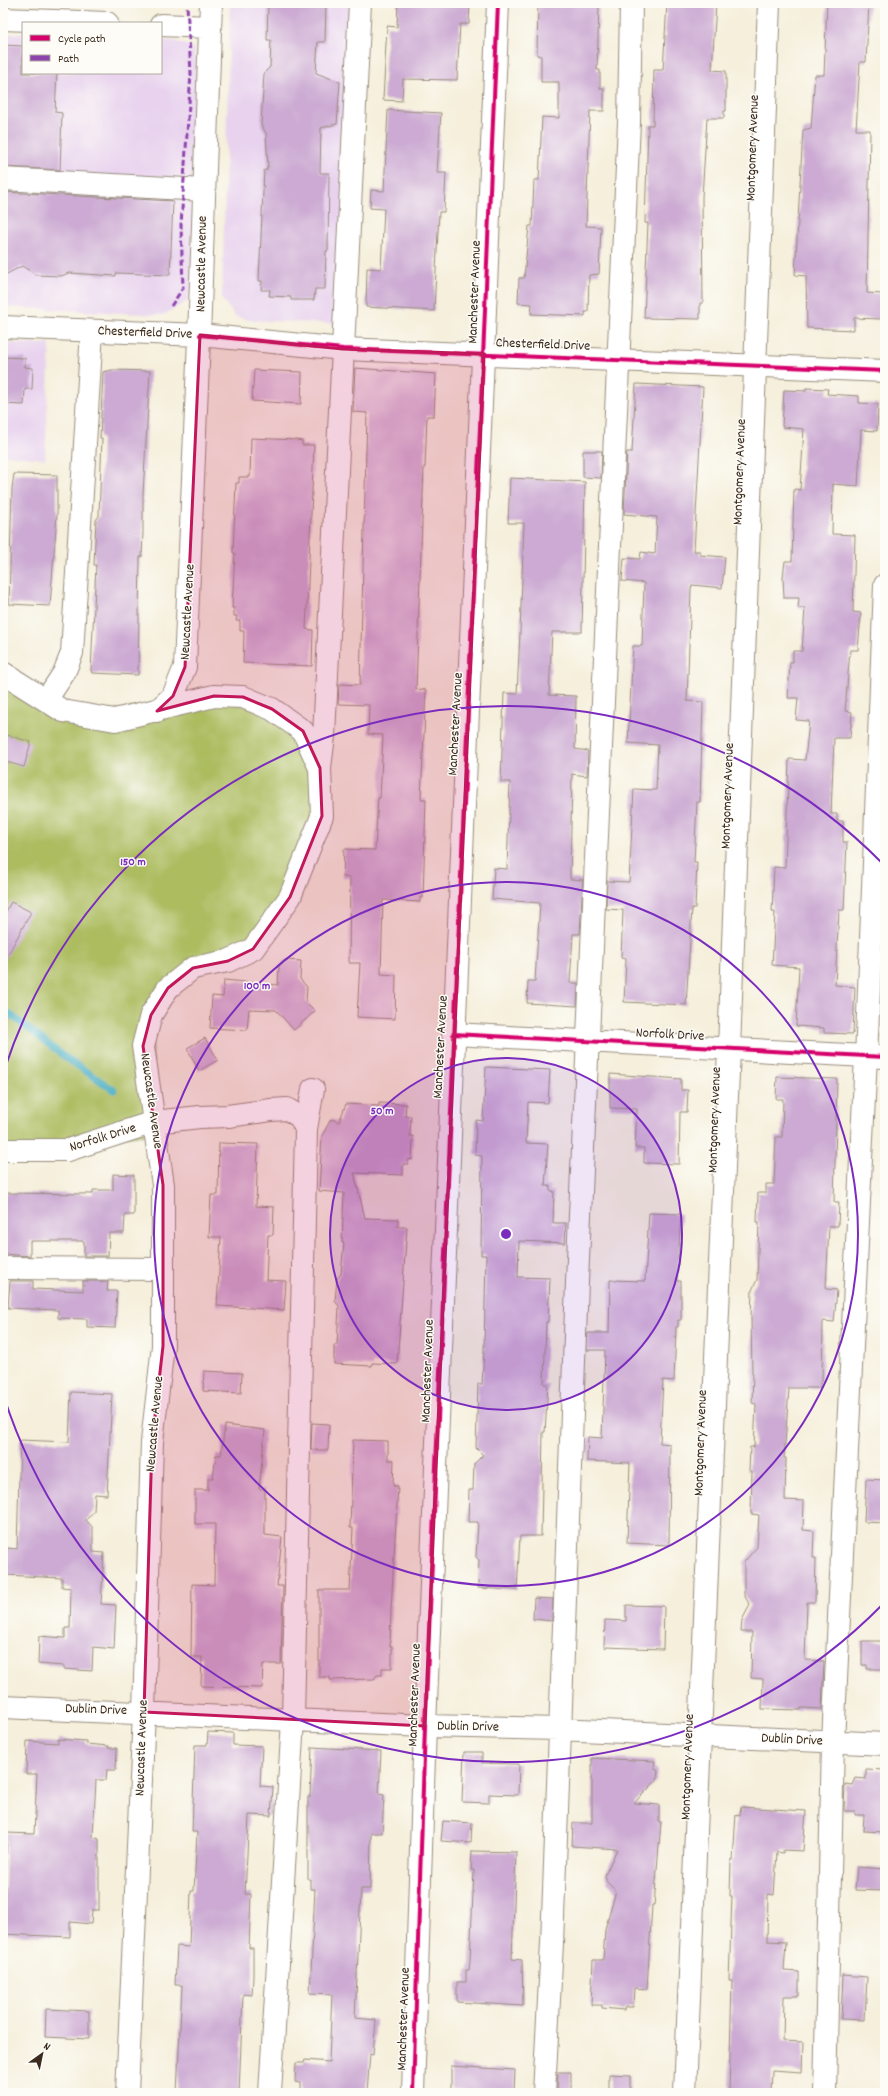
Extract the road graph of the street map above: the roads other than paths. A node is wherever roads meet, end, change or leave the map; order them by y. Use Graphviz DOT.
graph roads {
  1 [pos="211,3"];
  2 [pos="360,3"];
  3 [pos="498,3"];
  4 [pos="630,3"];
  5 [pos="769,3"];
  6 [pos="30,12"];
  7 [pos="3,19"];
  8 [pos="100,22"];
  9 [pos="162,25"];
  10 [pos="210,27"];
  11 [pos="3,179"];
  12 [pos="204,190"];
  13 [pos="3,327"];
  14 [pos="92,331"];
  15 [pos="200,336"];
  16 [pos="343,349"];
  17 [pos="484,354"];
  18 [pos="618,360"];
  19 [pos="755,366"];
  20 [pos="885,370"];
  21 [pos="885,585"];
  22 [pos="3,673"];
  23 [pos="46,700"];
  24 [pos="157,710"];
  25 [pos="320,768"];
  26 [pos="453,1034"];
  27 [pos="587,1042"];
  28 [pos="729,1049"];
  29 [pos="875,1056"];
  30 [pos="314,1089"];
  31 [pos="154,1122"];
  32 [pos="306,1129"];
  33 [pos="3,1150"];
  34 [pos="3,1268"];
  35 [pos="162,1269"];
  36 [pos="3,1707"];
  37 [pos="144,1712"];
  38 [pos="293,1720"];
  39 [pos="425,1726"];
  40 [pos="559,1729"];
  41 [pos="700,1736"];
  42 [pos="833,1742"];
  43 [pos="885,1744"];
  44 [pos="127,2093"];
  45 [pos="270,2093"];
  46 [pos="413,2093"];
  47 [pos="544,2093"];
  48 [pos="685,2093"];
  49 [pos="825,2093"];
  1 -- 10 [label="street, Newcastle Avenue"];
  2 -- 16 [label="street"];
  3 -- 17 [label="street, Manchester Avenue"];
  4 -- 18 [label="street"];
  5 -- 19 [label="street, Montgomery Avenue"];
  6 -- 7 [label="street"];
  6 -- 8 [label="street"];
  9 -- 10 [label="street"];
  10 -- 12 [label="street, Newcastle Avenue"];
  11 -- 12 [label="street"];
  12 -- 15 [label="street, Newcastle Avenue"];
  13 -- 14 [label="street, Chesterfield Drive"];
  14 -- 15 [label="street, Chesterfield Drive"];
  14 -- 23 [label="street"];
  15 -- 16 [label="street, Chesterfield Drive"];
  15 -- 24 [label="street, Newcastle Avenue"];
  16 -- 17 [label="street, Chesterfield Drive"];
  16 -- 25 [label="street"];
  17 -- 18 [label="street, Chesterfield Drive"];
  17 -- 26 [label="street, Manchester Avenue"];
  18 -- 19 [label="street, Chesterfield Drive"];
  18 -- 27 [label="street"];
  19 -- 20 [label="street, Chesterfield Drive"];
  19 -- 28 [label="street, Montgomery Avenue"];
  21 -- 29 [label="street"];
  22 -- 23 [label="street"];
  23 -- 24 [label="street"];
  24 -- 25 [label="street, Newcastle Avenue"];
  25 -- 31 [label="street, Newcastle Avenue"];
  26 -- 27 [label="street, Norfolk Drive"];
  26 -- 39 [label="street, Manchester Avenue"];
  27 -- 28 [label="street, Norfolk Drive"];
  27 -- 40 [label="street"];
  28 -- 29 [label="street, Norfolk Drive"];
  28 -- 41 [label="street, Montgomery Avenue"];
  29 -- 42 [label="street"];
  30 -- 32 [label="street"];
  31 -- 32 [label="street, Norfolk Drive"];
  31 -- 33 [label="street, Norfolk Drive"];
  31 -- 35 [label="street, Newcastle Avenue"];
  32 -- 38 [label="street"];
  34 -- 35 [label="street"];
  35 -- 37 [label="street, Newcastle Avenue"];
  36 -- 37 [label="street, Dublin Drive"];
  37 -- 38 [label="street, Dublin Drive"];
  37 -- 44 [label="street, Newcastle Avenue"];
  38 -- 39 [label="street, Dublin Drive"];
  38 -- 45 [label="street"];
  39 -- 40 [label="street, Dublin Drive"];
  39 -- 46 [label="street, Manchester Avenue"];
  40 -- 41 [label="street, Dublin Drive"];
  40 -- 47 [label="street"];
  41 -- 42 [label="street, Dublin Drive"];
  41 -- 48 [label="street, Montgomery Avenue"];
  42 -- 43 [label="street, Dublin Drive"];
  42 -- 49 [label="street"];
}
